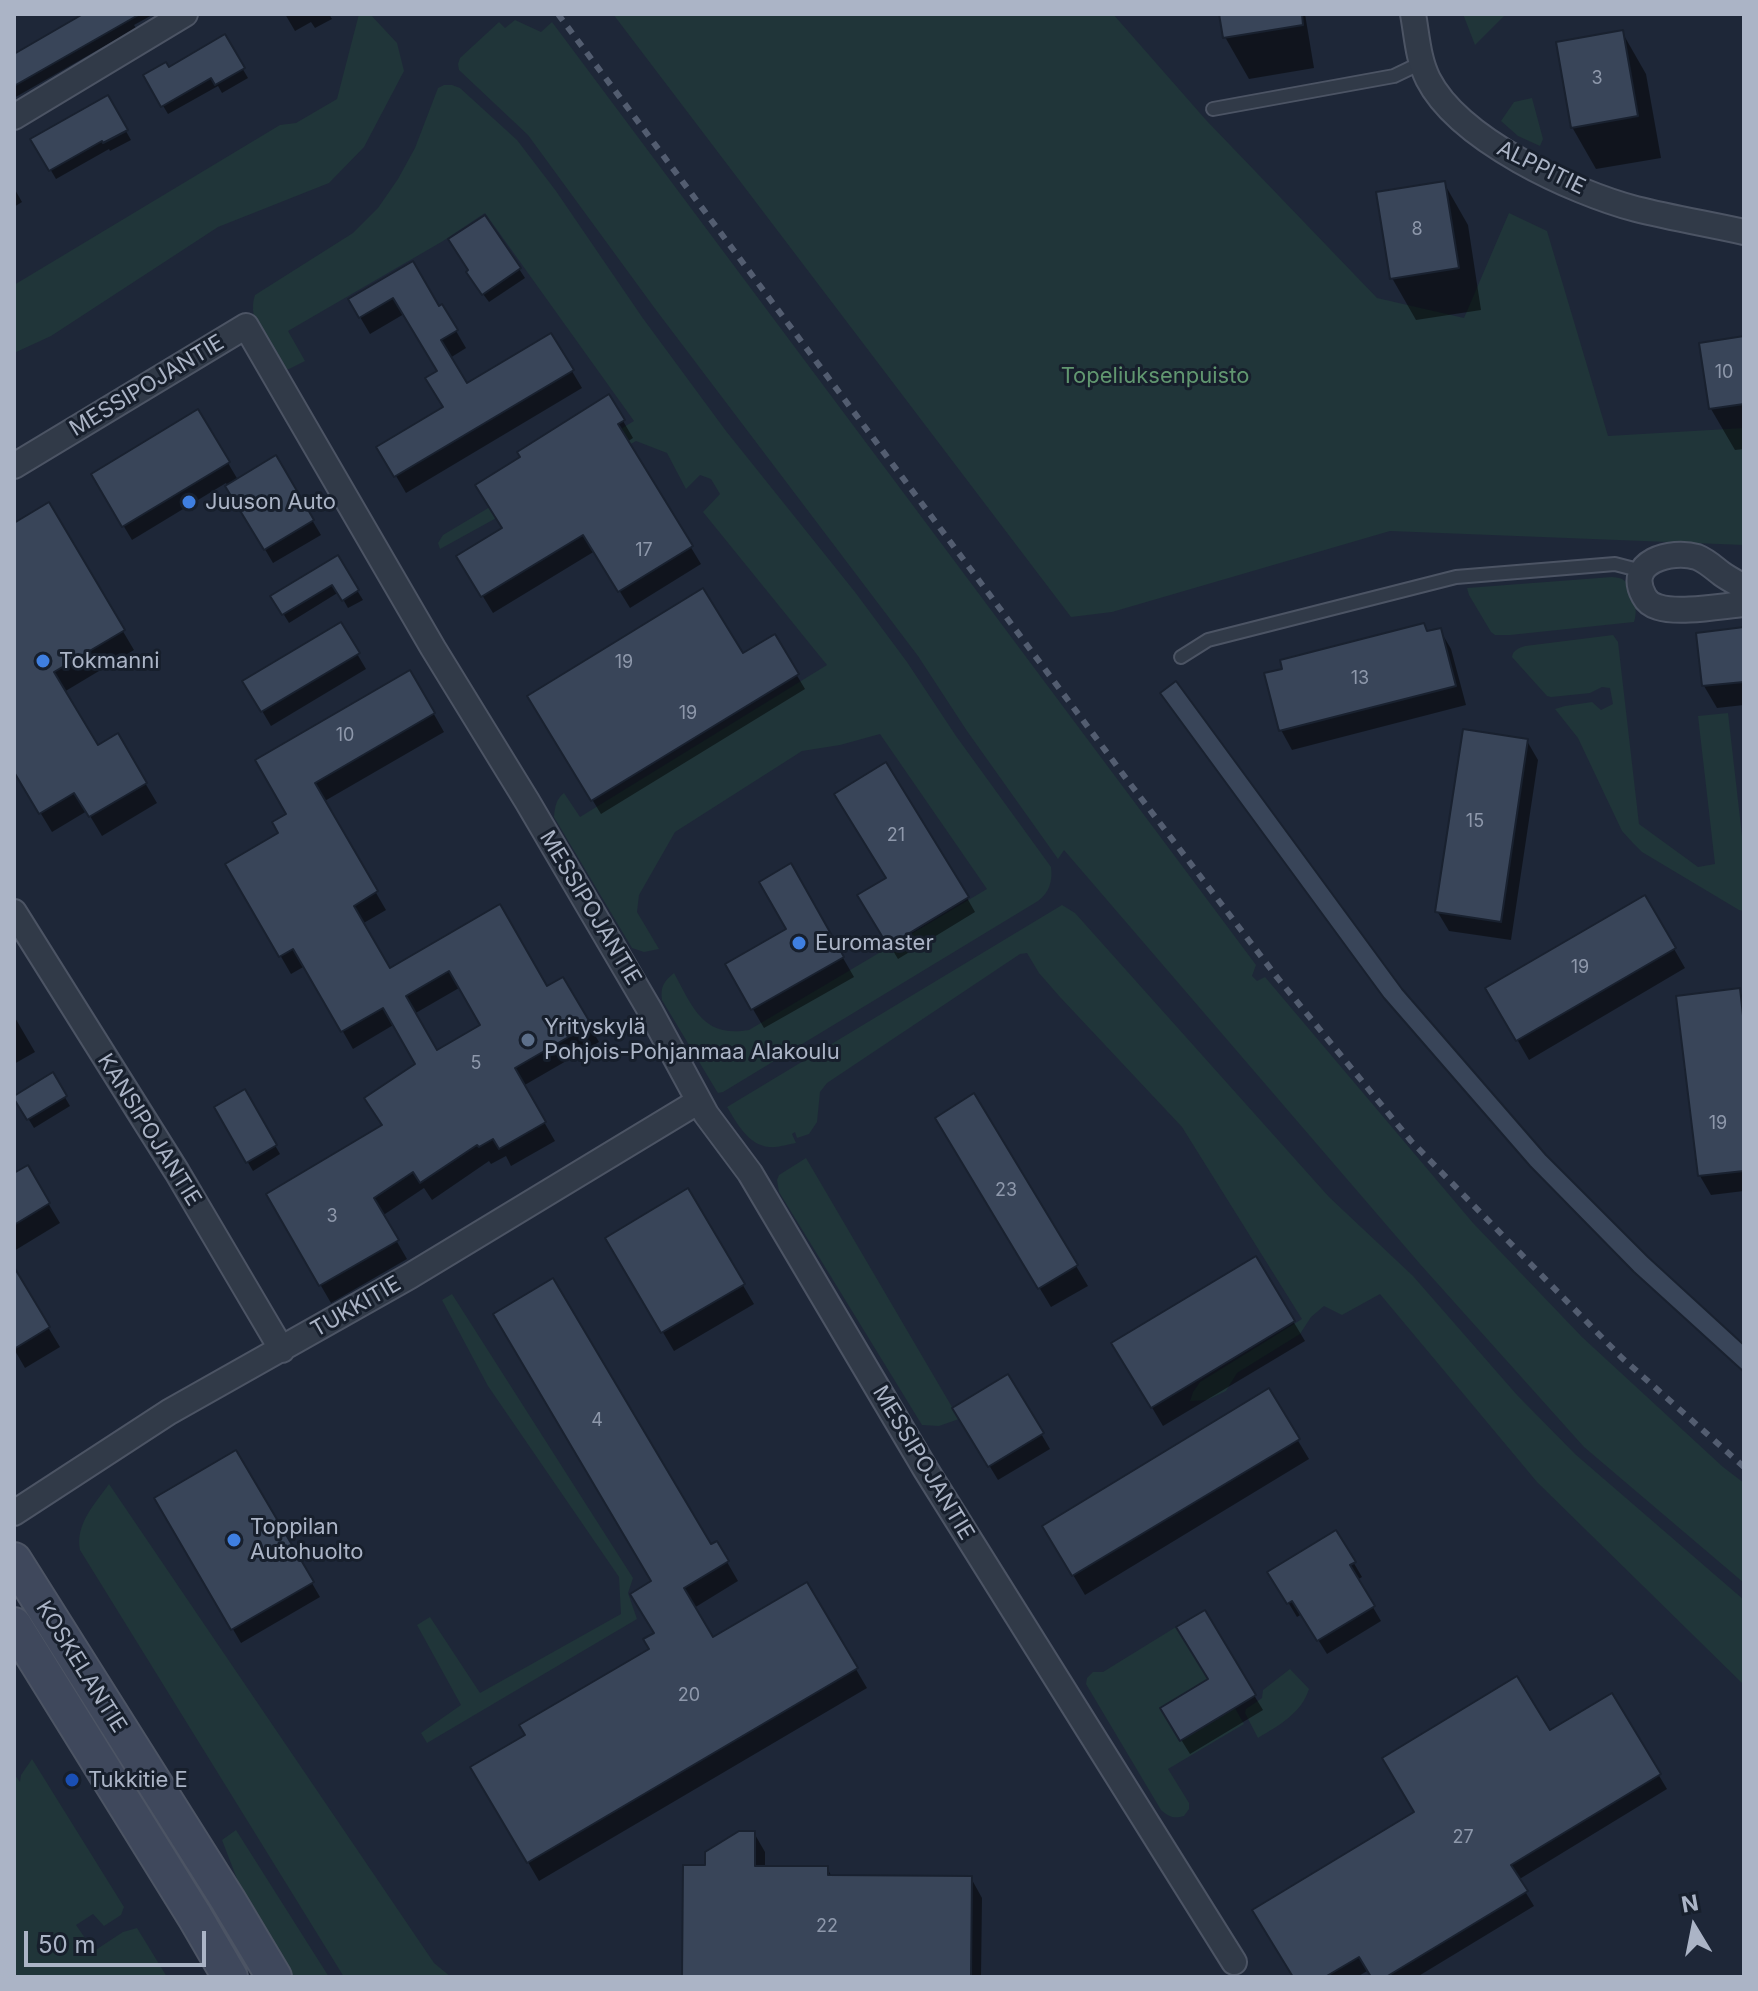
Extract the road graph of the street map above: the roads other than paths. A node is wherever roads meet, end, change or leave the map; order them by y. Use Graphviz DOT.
graph roads {
  1 [pos="185,14"];
  2 [pos="1413,14"];
  3 [pos="1421,63"];
  4 [pos="1213,109"];
  5 [pos="14,117"];
  6 [pos="1744,232"];
  7 [pos="14,466"];
  8 [pos="1642,571"];
  9 [pos="1744,587"];
  10 [pos="1744,604"];
  11 [pos="1181,657"];
  12 [pos="14,912"];
  13 [pos="699,1101"];
  14 [pos="282,1350"];
  15 [pos="14,1513"];
  16 [pos="14,1560"];
  17 [pos="14,1625"];
  18 [pos="1234,1962"];
  19 [pos="230,1977"];
  20 [pos="274,1977"];
  1 -- 5 [label="street"];
  2 -- 3 [label="street, ALPPITIE"];
  3 -- 4 [label="lane"];
  3 -- 6 [label="street, ALPPITIE"];
  7 -- 13 [label="street, MESSIPOJANTIE"];
  8 -- 9 [label="street"];
  8 -- 10 [label="street"];
  8 -- 11 [label="lane"];
  12 -- 14 [label="street, KANSIPOJANTIE"];
  13 -- 14 [label="street, TUKKITIE"];
  13 -- 18 [label="street, MESSIPOJANTIE"];
  14 -- 15 [label="street, TUKKITIE"];
  16 -- 20 [label="main road, KOSKELANTIE"];
  17 -- 19 [label="main road, KOSKELANTIE"];
}
